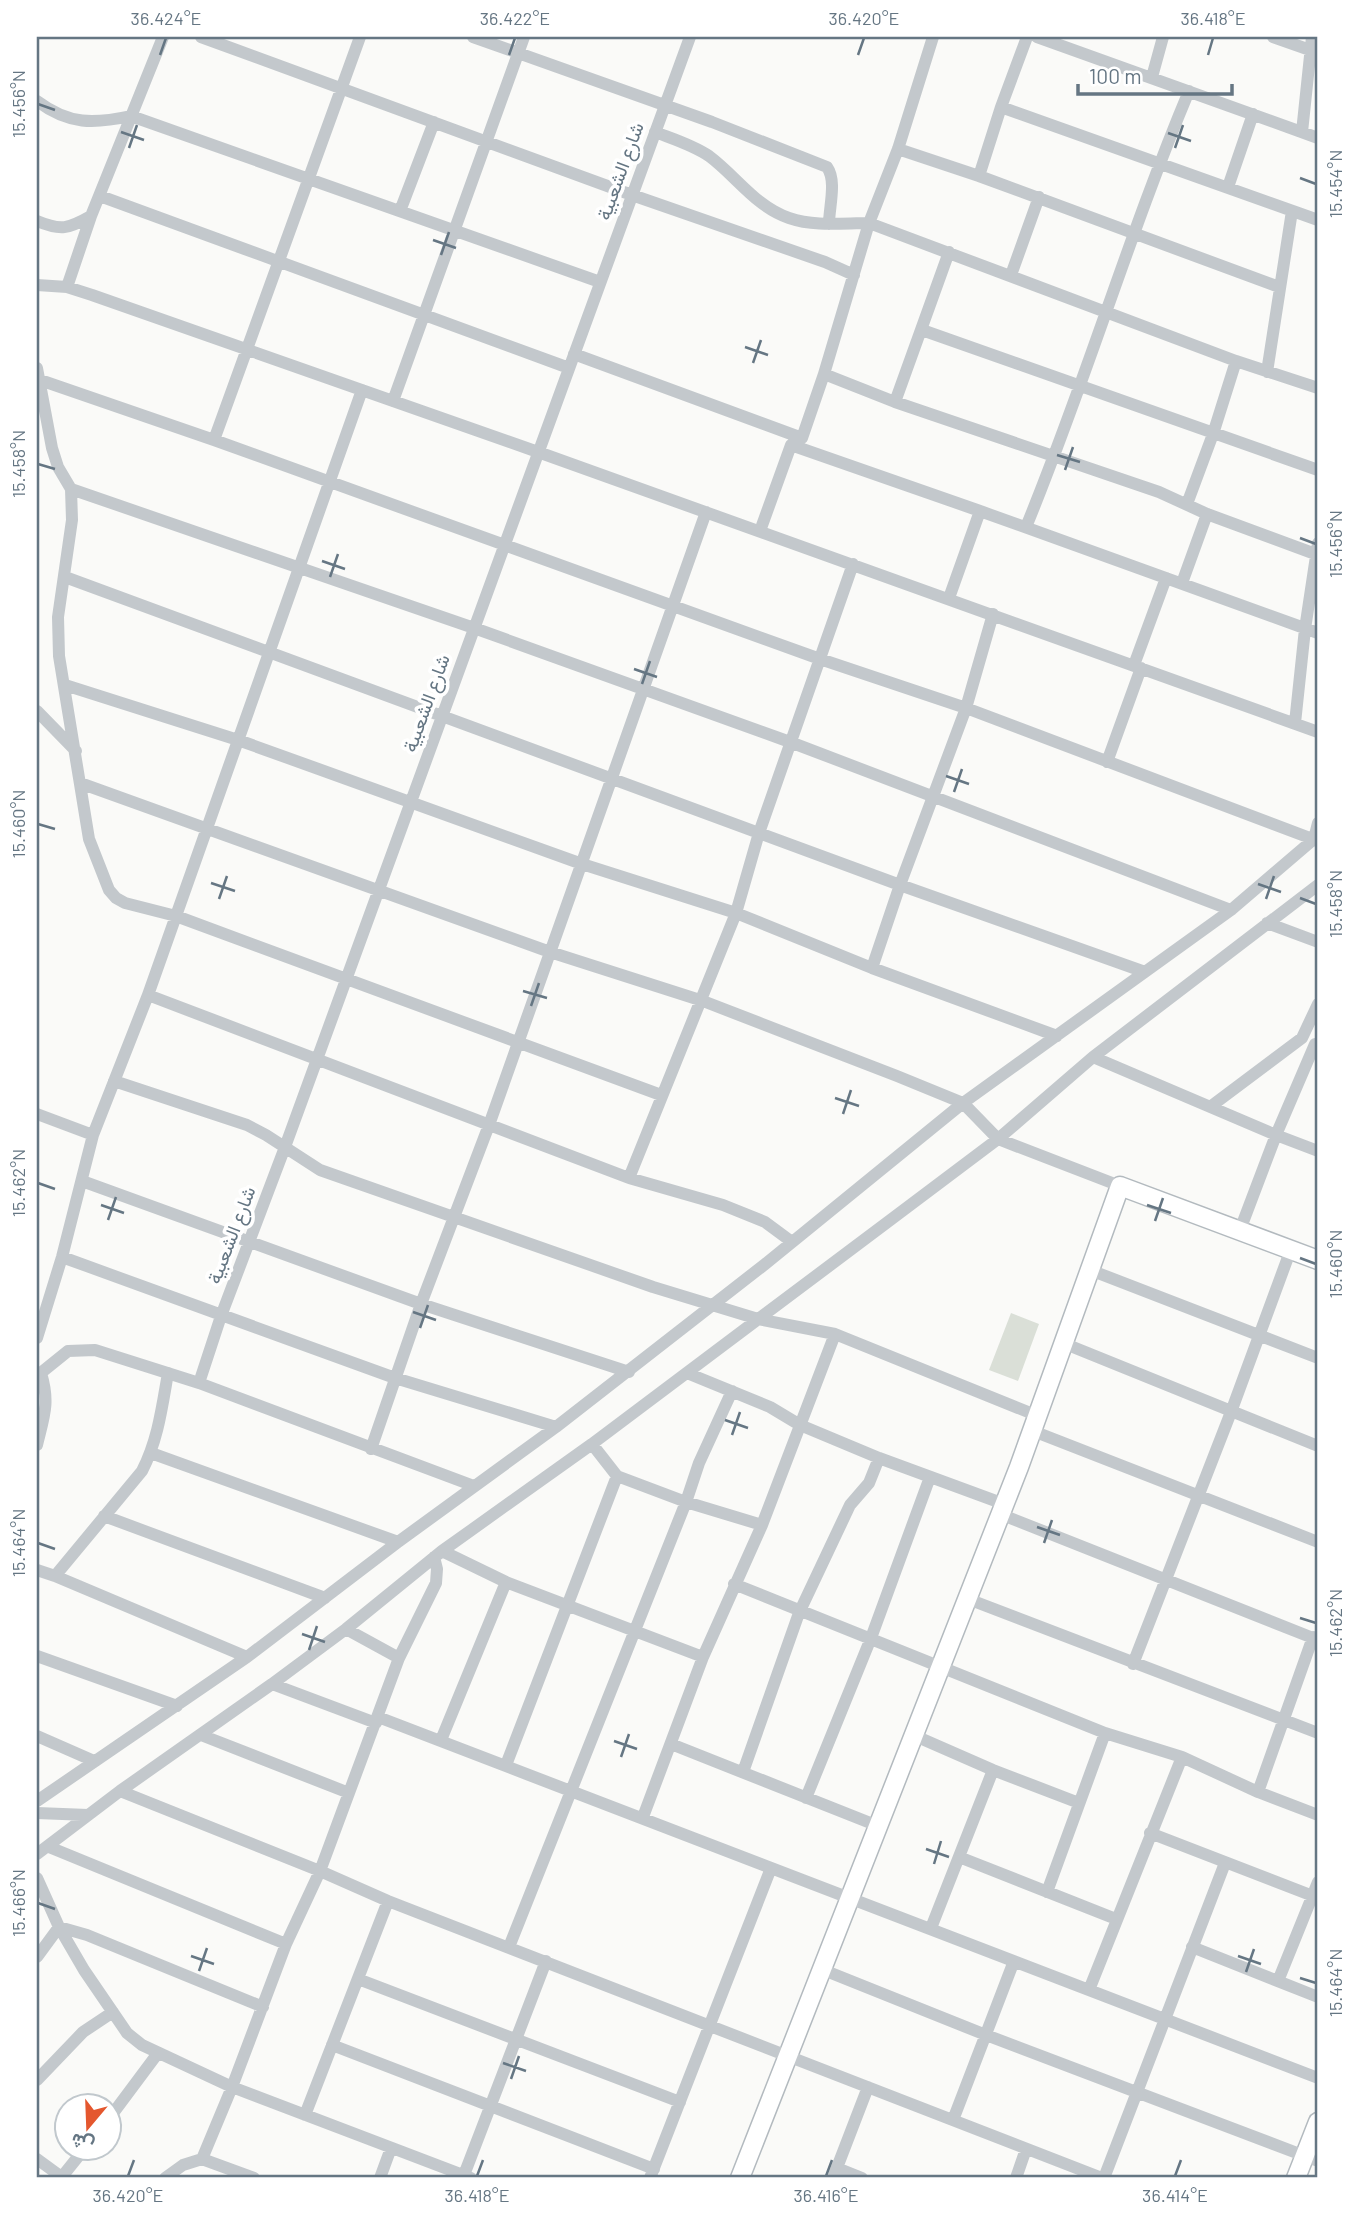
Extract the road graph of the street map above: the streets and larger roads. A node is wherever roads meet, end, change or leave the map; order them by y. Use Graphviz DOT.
graph roads {
  1 [pos="163,37"];
  2 [pos="201,37"];
  3 [pos="360,37"];
  4 [pos="473,37"];
  5 [pos="524,37"];
  6 [pos="690,37"];
  7 [pos="933,37"];
  8 [pos="1027,37"];
  9 [pos="1037,37"];
  10 [pos="1163,37"];
  11 [pos="1273,37"];
  12 [pos="1311,43"];
  13 [pos="519,53"];
  14 [pos="1152,77"];
  15 [pos="342,88"];
  16 [pos="1189,91"];
  17 [pos="37,102"];
  18 [pos="665,106"];
  19 [pos="1001,107"];
  20 [pos="1254,114"];
  21 [pos="131,116"];
  22 [pos="433,122"];
  23 [pos="655,132"];
  24 [pos="1302,132"];
  25 [pos="1318,138"];
  26 [pos="487,141"];
  27 [pos="898,149"];
  28 [pos="1159,164"];
  29 [pos="979,176"];
  30 [pos="309,178"];
  31 [pos="1228,187"];
  32 [pos="632,195"];
  33 [pos="100,196"];
  34 [pos="1039,197"];
  35 [pos="400,211"];
  36 [pos="1292,211"];
  37 [pos="91,216"];
  38 [pos="1318,220"];
  39 [pos="37,221"];
  40 [pos="869,223"];
  41 [pos="829,225"];
  42 [pos="454,230"];
  43 [pos="1135,234"];
  44 [pos="949,252"];
  45 [pos="278,261"];
  46 [pos="854,275"];
  47 [pos="1011,275"];
  48 [pos="600,282"];
  49 [pos="37,285"];
  50 [pos="67,287"];
  51 [pos="1279,287"];
  52 [pos="1106,311"];
  53 [pos="424,315"];
  54 [pos="922,330"];
  55 [pos="246,350"];
  56 [pos="574,354"];
  57 [pos="1236,361"];
  58 [pos="569,368"];
  59 [pos="1267,372"];
  60 [pos="38,374"];
  61 [pos="824,374"];
  62 [pos="1079,386"];
  63 [pos="1318,388"];
  64 [pos="362,390"];
  65 [pos="393,401"];
  66 [pos="895,402"];
  67 [pos="1213,434"];
  68 [pos="214,440"];
  69 [pos="796,441"];
  70 [pos="538,452"];
  71 [pos="1055,456"];
  72 [pos="1318,470"];
  73 [pos="330,482"];
  74 [pos="71,489"];
  75 [pos="1187,504"];
  76 [pos="980,510"];
  77 [pos="706,512"];
  78 [pos="1207,514"];
  79 [pos="1026,527"];
  80 [pos="760,531"];
  81 [pos="504,546"];
  82 [pos="1318,550"];
  83 [pos="853,564"];
  84 [pos="299,567"];
  85 [pos="65,577"];
  86 [pos="1166,578"];
  87 [pos="1182,583"];
  88 [pos="949,598"];
  89 [pos="673,606"];
  90 [pos="993,614"];
  91 [pos="474,628"];
  92 [pos="1305,629"];
  93 [pos="1318,633"];
  94 [pos="269,653"];
  95 [pos="820,659"];
  96 [pos="1138,667"];
  97 [pos="65,685"];
  98 [pos="643,689"];
  99 [pos="966,708"];
  100 [pos="37,711"];
  101 [pos="441,716"];
  102 [pos="1295,723"];
  103 [pos="1318,732"];
  104 [pos="238,740"];
  105 [pos="790,742"];
  106 [pos="76,751"];
  107 [pos="1107,762"];
  108 [pos="611,779"];
  109 [pos="80,783"];
  110 [pos="934,796"];
  111 [pos="410,802"];
  112 [pos="1318,822"];
  113 [pos="206,829"];
  114 [pos="759,833"];
  115 [pos="1316,840"];
  116 [pos="582,863"];
  117 [pos="900,885"];
  118 [pos="1318,885"];
  119 [pos="377,890"];
  120 [pos="1231,910"];
  121 [pos="736,913"];
  122 [pos="176,916"];
  123 [pos="1268,923"];
  124 [pos="1318,942"];
  125 [pos="550,952"];
  126 [pos="872,968"];
  127 [pos="1145,972"];
  128 [pos="345,978"];
  129 [pos="148,995"];
  130 [pos="703,1001"];
  131 [pos="1318,1004"];
  132 [pos="1058,1036"];
  133 [pos="1302,1038"];
  134 [pos="518,1042"];
  135 [pos="1317,1045"];
  136 [pos="1093,1057"];
  137 [pos="316,1059"];
  138 [pos="114,1081"];
  139 [pos="661,1095"];
  140 [pos="963,1103"];
  141 [pos="1210,1107"];
  142 [pos="37,1114"];
  143 [pos="489,1125"];
  144 [pos="93,1135"];
  145 [pos="1276,1135"];
  146 [pos="998,1139"];
  147 [pos="285,1147"];
  148 [pos="1318,1151"];
  149 [pos="629,1178"];
  150 [pos="82,1181"];
  151 [pos="1120,1186"];
  152 [pos="454,1217"];
  153 [pos="1240,1230"];
  154 [pos="249,1241"];
  155 [pos="792,1242"];
  156 [pos="1291,1249"];
  157 [pos="62,1257"];
  158 [pos="1318,1260"];
  159 [pos="1090,1270"];
  160 [pos="421,1304"];
  161 [pos="714,1305"];
  162 [pos="221,1316"];
  163 [pos="758,1319"];
  164 [pos="39,1321"];
  165 [pos="835,1334"];
  166 [pos="1260,1336"];
  167 [pos="37,1338"];
  168 [pos="1063,1343"];
  169 [pos="1318,1358"];
  170 [pos="629,1372"];
  171 [pos="168,1373"];
  172 [pos="687,1373"];
  173 [pos="39,1375"];
  174 [pos="395,1378"];
  175 [pos="199,1383"];
  176 [pos="732,1391"];
  177 [pos="1231,1412"];
  178 [pos="1036,1423"];
  179 [pos="800,1425"];
  180 [pos="556,1427"];
  181 [pos="592,1444"];
  182 [pos="37,1445"];
  183 [pos="1318,1446"];
  184 [pos="371,1449"];
  185 [pos="151,1453"];
  186 [pos="879,1458"];
  187 [pos="617,1476"];
  188 [pos="930,1477"];
  189 [pos="474,1486"];
  190 [pos="1198,1496"];
  191 [pos="686,1502"];
  192 [pos="1002,1509"];
  193 [pos="104,1516"];
  194 [pos="762,1525"];
  195 [pos="398,1542"];
  196 [pos="1318,1542"];
  197 [pos="438,1554"];
  198 [pos="37,1570"];
  199 [pos="55,1576"];
  200 [pos="1166,1580"];
  201 [pos="506,1582"];
  202 [pos="734,1584"];
  203 [pos="325,1598"];
  204 [pos="968,1599"];
  205 [pos="567,1605"];
  206 [pos="799,1613"];
  207 [pos="346,1629"];
  208 [pos="635,1631"];
  209 [pos="871,1638"];
  210 [pos="1315,1639"];
  211 [pos="37,1656"];
  212 [pos="247,1657"];
  213 [pos="703,1657"];
  214 [pos="399,1658"];
  215 [pos="1133,1664"];
  216 [pos="942,1668"];
  217 [pos="272,1684"];
  218 [pos="177,1706"];
  219 [pos="377,1720"];
  220 [pos="1284,1720"];
  221 [pos="1318,1733"];
  222 [pos="1105,1734"];
  223 [pos="201,1735"];
  224 [pos="913,1735"];
  225 [pos="37,1736"];
  226 [pos="441,1740"];
  227 [pos="671,1744"];
  228 [pos="1182,1758"];
  229 [pos="94,1762"];
  230 [pos="506,1765"];
  231 [pos="993,1770"];
  232 [pos="743,1772"];
  233 [pos="572,1790"];
  234 [pos="120,1791"];
  235 [pos="1258,1792"];
  236 [pos="349,1793"];
  237 [pos="806,1797"];
  238 [pos="37,1801"];
  239 [pos="1079,1803"];
  240 [pos="37,1813"];
  241 [pos="88,1815"];
  242 [pos="1318,1815"];
  243 [pos="643,1817"];
  244 [pos="878,1826"];
  245 [pos="1150,1833"];
  246 [pos="48,1847"];
  247 [pos="37,1854"];
  248 [pos="959,1857"];
  249 [pos="1225,1863"];
  250 [pos="771,1868"];
  251 [pos="320,1871"];
  252 [pos="37,1878"];
  253 [pos="1318,1882"];
  254 [pos="1047,1892"];
  255 [pos="1313,1896"];
  256 [pos="850,1899"];
  257 [pos="388,1901"];
  258 [pos="1116,1919"];
  259 [pos="60,1927"];
  260 [pos="931,1928"];
  261 [pos="286,1944"];
  262 [pos="509,1947"];
  263 [pos="1192,1947"];
  264 [pos="37,1957"];
  265 [pos="547,1961"];
  266 [pos="1014,1961"];
  267 [pos="821,1969"];
  268 [pos="358,1979"];
  269 [pos="1278,1981"];
  270 [pos="1089,1990"];
  271 [pos="1318,1997"];
  272 [pos="263,2007"];
  273 [pos="113,2012"];
  274 [pos="1164,2020"];
  275 [pos="709,2026"];
  276 [pos="986,2035"];
  277 [pos="516,2039"];
  278 [pos="332,2045"];
  279 [pos="158,2053"];
  280 [pos="787,2056"];
  281 [pos="1318,2078"];
  282 [pos="37,2080"];
  283 [pos="232,2087"];
  284 [pos="868,2087"];
  285 [pos="1137,2091"];
  286 [pos="122,2101"];
  287 [pos="680,2102"];
  288 [pos="491,2106"];
  289 [pos="305,2115"];
  290 [pos="953,2120"];
  291 [pos="1318,2122"];
  292 [pos="391,2148"];
  293 [pos="1026,2149"];
  294 [pos="37,2159"];
  295 [pos="202,2159"];
  296 [pos="1312,2159"];
  297 [pos="74,2162"];
  298 [pos="183,2165"];
  299 [pos="652,2173"];
  300 [pos="835,2173"];
  301 [pos="468,2177"];
  302 [pos="62,2178"];
  303 [pos="164,2178"];
  304 [pos="187,2178"];
  305 [pos="254,2178"];
  306 [pos="380,2178"];
  307 [pos="740,2178"];
  308 [pos="862,2178"];
  309 [pos="1016,2178"];
  310 [pos="1103,2178"];
  311 [pos="1296,2178"];
  1 -- 21 [label="street"];
  2 -- 15 [label="street"];
  3 -- 15 [label="street"];
  4 -- 13 [label="street"];
  5 -- 13 [label="street"];
  6 -- 18 [label="street, شارع الشعبية"];
  7 -- 27 [label="street"];
  8 -- 19 [label="street"];
  9 -- 14 [label="street"];
  10 -- 14 [label="street"];
  11 -- 12 [label="street"];
  12 -- 24 [label="street"];
  13 -- 18 [label="street"];
  13 -- 26 [label="street"];
  14 -- 16 [label="street"];
  15 -- 22 [label="street"];
  15 -- 30 [label="street"];
  16 -- 20 [label="street"];
  16 -- 28 [label="street"];
  17 -- 21 [label="street"];
  18 -- 23 [label="street, شارع الشعبية"];
  18 -- 41 [label="street"];
  19 -- 28 [label="street"];
  19 -- 29 [label="street"];
  20 -- 24 [label="street"];
  20 -- 31 [label="street"];
  21 -- 30 [label="street"];
  21 -- 33 [label="street"];
  22 -- 26 [label="street"];
  22 -- 35 [label="street"];
  23 -- 32 [label="street, شارع الشعبية"];
  23 -- 41 [label="street"];
  24 -- 25 [label="street"];
  26 -- 32 [label="street"];
  26 -- 42 [label="street"];
  27 -- 29 [label="street"];
  27 -- 40 [label="street"];
  28 -- 31 [label="street"];
  28 -- 43 [label="street"];
  29 -- 34 [label="street"];
  30 -- 35 [label="street"];
  30 -- 45 [label="street"];
  31 -- 36 [label="street"];
  32 -- 46 [label="street"];
  32 -- 48 [label="street, شارع الشعبية"];
  33 -- 37 [label="street"];
  33 -- 45 [label="street"];
  34 -- 43 [label="street"];
  34 -- 47 [label="street"];
  35 -- 42 [label="street"];
  36 -- 38 [label="street"];
  36 -- 51 [label="street"];
  37 -- 39 [label="street"];
  37 -- 50 [label="street"];
  40 -- 41 [label="street"];
  40 -- 44 [label="street"];
  40 -- 46 [label="street"];
  42 -- 48 [label="street"];
  42 -- 53 [label="street"];
  43 -- 51 [label="street"];
  43 -- 52 [label="street"];
  44 -- 47 [label="street"];
  44 -- 54 [label="street"];
  45 -- 53 [label="street"];
  45 -- 55 [label="street"];
  46 -- 61 [label="street"];
  47 -- 52 [label="street"];
  48 -- 56 [label="street, شارع الشعبية"];
  49 -- 50 [label="street"];
  50 -- 55 [label="street"];
  51 -- 59 [label="street"];
  52 -- 57 [label="street"];
  52 -- 62 [label="street"];
  53 -- 58 [label="street"];
  53 -- 65 [label="street"];
  54 -- 62 [label="street"];
  54 -- 66 [label="street"];
  55 -- 64 [label="street"];
  55 -- 68 [label="street"];
  56 -- 58 [label="street, شارع الشعبية"];
  56 -- 69 [label="street"];
  57 -- 59 [label="street"];
  57 -- 67 [label="street"];
  58 -- 70 [label="street, شارع الشعبية"];
  59 -- 63 [label="street"];
  60 -- 68 [label="street"];
  60 -- 74 [label="street"];
  61 -- 66 [label="street"];
  61 -- 69 [label="street"];
  62 -- 67 [label="street"];
  62 -- 71 [label="street"];
  64 -- 65 [label="street"];
  64 -- 73 [label="street"];
  65 -- 70 [label="street"];
  66 -- 71 [label="street"];
  67 -- 72 [label="street"];
  67 -- 75 [label="street"];
  68 -- 73 [label="street"];
  69 -- 76 [label="street"];
  69 -- 80 [label="street"];
  70 -- 77 [label="street"];
  70 -- 81 [label="street, شارع الشعبية"];
  71 -- 75 [label="street"];
  71 -- 79 [label="street"];
  73 -- 81 [label="street"];
  73 -- 84 [label="street"];
  74 -- 84 [label="street"];
  74 -- 85 [label="street"];
  75 -- 78 [label="street"];
  76 -- 79 [label="street"];
  76 -- 88 [label="street"];
  77 -- 80 [label="street"];
  77 -- 89 [label="street"];
  78 -- 82 [label="street"];
  78 -- 87 [label="street"];
  79 -- 86 [label="street"];
  80 -- 83 [label="street"];
  81 -- 89 [label="street"];
  81 -- 91 [label="street, شارع الشعبية"];
  82 -- 92 [label="street"];
  83 -- 88 [label="street"];
  83 -- 95 [label="street"];
  84 -- 91 [label="street"];
  84 -- 94 [label="street"];
  85 -- 94 [label="street"];
  85 -- 97 [label="street"];
  86 -- 87 [label="street"];
  86 -- 96 [label="street"];
  87 -- 92 [label="street"];
  88 -- 90 [label="street"];
  89 -- 95 [label="street"];
  89 -- 98 [label="street"];
  90 -- 96 [label="street"];
  90 -- 99 [label="street"];
  91 -- 98 [label="street"];
  91 -- 101 [label="street, شارع الشعبية"];
  92 -- 93 [label="street"];
  92 -- 102 [label="street"];
  94 -- 101 [label="street"];
  94 -- 104 [label="street"];
  95 -- 99 [label="street"];
  95 -- 105 [label="street"];
  96 -- 102 [label="street"];
  96 -- 107 [label="street"];
  97 -- 104 [label="street"];
  97 -- 106 [label="street"];
  98 -- 105 [label="street"];
  98 -- 108 [label="street"];
  99 -- 107 [label="street"];
  99 -- 110 [label="street"];
  100 -- 106 [label="street"];
  101 -- 108 [label="street"];
  101 -- 111 [label="street, شارع الشعبية"];
  102 -- 103 [label="street"];
  104 -- 111 [label="street"];
  104 -- 113 [label="street"];
  105 -- 110 [label="street"];
  105 -- 114 [label="street"];
  106 -- 109 [label="street"];
  107 -- 115 [label="street"];
  108 -- 114 [label="street"];
  108 -- 116 [label="street"];
  109 -- 113 [label="street"];
  109 -- 122 [label="street"];
  110 -- 117 [label="street"];
  110 -- 120 [label="street"];
  111 -- 116 [label="street"];
  111 -- 119 [label="street, شارع الشعبية"];
  112 -- 115 [label="street"];
  113 -- 119 [label="street"];
  113 -- 122 [label="street"];
  114 -- 117 [label="street"];
  114 -- 121 [label="street"];
  115 -- 120 [label="street"];
  116 -- 121 [label="street"];
  116 -- 125 [label="street"];
  117 -- 126 [label="street"];
  117 -- 127 [label="street"];
  118 -- 123 [label="street"];
  119 -- 125 [label="street"];
  119 -- 128 [label="street, شارع الشعبية"];
  120 -- 127 [label="street"];
  121 -- 126 [label="street"];
  121 -- 130 [label="street"];
  122 -- 128 [label="street"];
  122 -- 129 [label="street"];
  123 -- 124 [label="street"];
  123 -- 136 [label="street"];
  125 -- 130 [label="street"];
  125 -- 134 [label="street"];
  126 -- 132 [label="street"];
  127 -- 132 [label="street"];
  128 -- 134 [label="street"];
  128 -- 137 [label="street, شارع الشعبية"];
  129 -- 137 [label="street"];
  129 -- 138 [label="street"];
  130 -- 139 [label="street"];
  130 -- 140 [label="street"];
  131 -- 133 [label="street"];
  132 -- 140 [label="street"];
  133 -- 135 [label="street"];
  133 -- 141 [label="street"];
  134 -- 139 [label="street"];
  134 -- 143 [label="street"];
  135 -- 145 [label="street"];
  136 -- 141 [label="street"];
  136 -- 146 [label="street"];
  137 -- 143 [label="street"];
  137 -- 147 [label="street, شارع الشعبية"];
  138 -- 144 [label="street"];
  138 -- 147 [label="street"];
  139 -- 149 [label="street"];
  140 -- 146 [label="street"];
  140 -- 155 [label="street"];
  141 -- 145 [label="street"];
  142 -- 144 [label="street"];
  143 -- 149 [label="street"];
  143 -- 152 [label="street"];
  144 -- 150 [label="street"];
  145 -- 148 [label="street"];
  145 -- 153 [label="street"];
  146 -- 151 [label="street"];
  146 -- 163 [label="street"];
  147 -- 152 [label="street"];
  147 -- 154 [label="street, شارع الشعبية"];
  149 -- 155 [label="street"];
  150 -- 154 [label="street"];
  150 -- 157 [label="street"];
  151 -- 153 [label="street"];
  151 -- 159 [label="street"];
  152 -- 160 [label="street"];
  152 -- 161 [label="street"];
  153 -- 156 [label="street"];
  154 -- 160 [label="street"];
  154 -- 162 [label="street, شارع الشعبية"];
  155 -- 161 [label="street"];
  156 -- 158 [label="street"];
  156 -- 166 [label="street"];
  157 -- 162 [label="street"];
  157 -- 164 [label="street"];
  159 -- 166 [label="street"];
  159 -- 168 [label="street"];
  160 -- 170 [label="street"];
  160 -- 174 [label="street"];
  161 -- 163 [label="street"];
  161 -- 170 [label="street"];
  162 -- 174 [label="street"];
  162 -- 175 [label="street, شارع الشعبية"];
  163 -- 165 [label="street"];
  163 -- 172 [label="street"];
  164 -- 167 [label="street"];
  165 -- 178 [label="street"];
  165 -- 179 [label="street"];
  166 -- 169 [label="street"];
  166 -- 177 [label="street"];
  168 -- 177 [label="street"];
  168 -- 178 [label="street"];
  170 -- 180 [label="street"];
  171 -- 173 [label="street"];
  171 -- 175 [label="street"];
  171 -- 185 [label="street"];
  172 -- 176 [label="street"];
  172 -- 181 [label="street"];
  173 -- 182 [label="street"];
  174 -- 180 [label="street"];
  174 -- 184 [label="street"];
  175 -- 184 [label="street"];
  176 -- 179 [label="street"];
  176 -- 191 [label="street"];
  177 -- 183 [label="street"];
  177 -- 190 [label="street"];
  178 -- 190 [label="street"];
  178 -- 192 [label="street"];
  179 -- 186 [label="street"];
  179 -- 194 [label="street"];
  180 -- 189 [label="street"];
  181 -- 187 [label="street"];
  181 -- 197 [label="street"];
  184 -- 189 [label="street"];
  185 -- 193 [label="street"];
  185 -- 195 [label="street"];
  186 -- 188 [label="street"];
  186 -- 206 [label="street"];
  187 -- 191 [label="street"];
  187 -- 205 [label="street"];
  188 -- 192 [label="street"];
  188 -- 209 [label="street"];
  189 -- 195 [label="street"];
  190 -- 196 [label="street"];
  190 -- 200 [label="street"];
  191 -- 194 [label="street"];
  191 -- 208 [label="street"];
  192 -- 200 [label="street"];
  192 -- 204 [label="street"];
  193 -- 199 [label="street"];
  193 -- 203 [label="street"];
  194 -- 202 [label="street"];
  195 -- 203 [label="street"];
  197 -- 201 [label="street"];
  197 -- 207 [label="street"];
  197 -- 214 [label="street"];
  198 -- 199 [label="street"];
  199 -- 212 [label="street"];
  200 -- 210 [label="street"];
  200 -- 215 [label="street"];
  201 -- 205 [label="street"];
  201 -- 226 [label="street"];
  202 -- 206 [label="street"];
  202 -- 213 [label="street"];
  203 -- 212 [label="street"];
  204 -- 215 [label="street"];
  204 -- 216 [label="street"];
  205 -- 208 [label="street"];
  205 -- 230 [label="street"];
  206 -- 209 [label="street"];
  206 -- 232 [label="street"];
  207 -- 214 [label="street"];
  207 -- 217 [label="street"];
  208 -- 213 [label="street"];
  208 -- 233 [label="street"];
  209 -- 216 [label="street"];
  209 -- 237 [label="street"];
  210 -- 220 [label="street"];
  211 -- 218 [label="street"];
  212 -- 218 [label="street"];
  213 -- 227 [label="street"];
  214 -- 219 [label="street"];
  215 -- 220 [label="street"];
  216 -- 222 [label="street"];
  216 -- 224 [label="street"];
  217 -- 219 [label="street"];
  217 -- 223 [label="street"];
  218 -- 229 [label="street"];
  219 -- 226 [label="street"];
  219 -- 236 [label="street"];
  220 -- 221 [label="street"];
  220 -- 235 [label="street"];
  222 -- 228 [label="street"];
  222 -- 239 [label="street"];
  223 -- 234 [label="street"];
  223 -- 236 [label="street"];
  224 -- 231 [label="street"];
  224 -- 244 [label="street"];
  225 -- 229 [label="street"];
  226 -- 230 [label="street"];
  227 -- 232 [label="street"];
  227 -- 243 [label="street"];
  228 -- 235 [label="street"];
  228 -- 245 [label="street"];
  229 -- 238 [label="street"];
  230 -- 233 [label="street"];
  231 -- 239 [label="street"];
  231 -- 248 [label="street"];
  232 -- 237 [label="street"];
  233 -- 243 [label="street"];
  233 -- 262 [label="street"];
  234 -- 241 [label="street"];
  234 -- 251 [label="street"];
  235 -- 242 [label="street"];
  236 -- 251 [label="street"];
  237 -- 244 [label="street"];
  239 -- 254 [label="street"];
  240 -- 241 [label="street"];
  241 -- 246 [label="street"];
  243 -- 250 [label="street"];
  244 -- 256 [label="street"];
  245 -- 249 [label="street"];
  245 -- 258 [label="street"];
  246 -- 247 [label="street"];
  246 -- 261 [label="street"];
  248 -- 254 [label="street"];
  248 -- 260 [label="street"];
  249 -- 255 [label="street"];
  249 -- 263 [label="street"];
  250 -- 256 [label="street"];
  250 -- 275 [label="street"];
  251 -- 257 [label="street"];
  251 -- 261 [label="street"];
  252 -- 259 [label="street"];
  253 -- 255 [label="street"];
  254 -- 258 [label="street"];
  255 -- 269 [label="street"];
  256 -- 260 [label="street"];
  256 -- 267 [label="street"];
  257 -- 262 [label="street"];
  257 -- 268 [label="street"];
  258 -- 270 [label="street"];
  259 -- 264 [label="street"];
  259 -- 272 [label="street"];
  259 -- 273 [label="street"];
  260 -- 266 [label="street"];
  261 -- 272 [label="street"];
  262 -- 265 [label="street"];
  263 -- 269 [label="street"];
  263 -- 274 [label="street"];
  265 -- 275 [label="street"];
  265 -- 277 [label="street"];
  266 -- 270 [label="street"];
  266 -- 276 [label="street"];
  267 -- 276 [label="street"];
  267 -- 280 [label="street"];
  268 -- 277 [label="street"];
  268 -- 278 [label="street"];
  269 -- 271 [label="street"];
  270 -- 274 [label="street"];
  272 -- 283 [label="street"];
  273 -- 279 [label="street"];
  273 -- 282 [label="street"];
  274 -- 281 [label="street"];
  274 -- 285 [label="street"];
  275 -- 280 [label="street"];
  275 -- 287 [label="street"];
  276 -- 285 [label="street"];
  276 -- 290 [label="street"];
  277 -- 287 [label="street"];
  277 -- 288 [label="street"];
  278 -- 288 [label="street"];
  278 -- 289 [label="street"];
  279 -- 283 [label="street"];
  279 -- 286 [label="street"];
  280 -- 284 [label="street"];
  280 -- 307 [label="street"];
  283 -- 289 [label="street"];
  283 -- 295 [label="street"];
  284 -- 290 [label="street"];
  284 -- 300 [label="street"];
  285 -- 296 [label="street"];
  285 -- 310 [label="street"];
  287 -- 299 [label="street"];
  288 -- 299 [label="street"];
  288 -- 301 [label="street"];
  289 -- 292 [label="street"];
  290 -- 293 [label="street"];
  291 -- 296 [label="street"];
  292 -- 301 [label="street"];
  292 -- 306 [label="street"];
  293 -- 309 [label="street"];
  293 -- 310 [label="street"];
  294 -- 302 [label="street"];
  295 -- 298 [label="street"];
  295 -- 305 [label="street"];
  296 -- 311 [label="street"];
  297 -- 302 [label="street"];
  298 -- 303 [label="street"];
  298 -- 304 [label="street"];
  300 -- 308 [label="street"];
}
